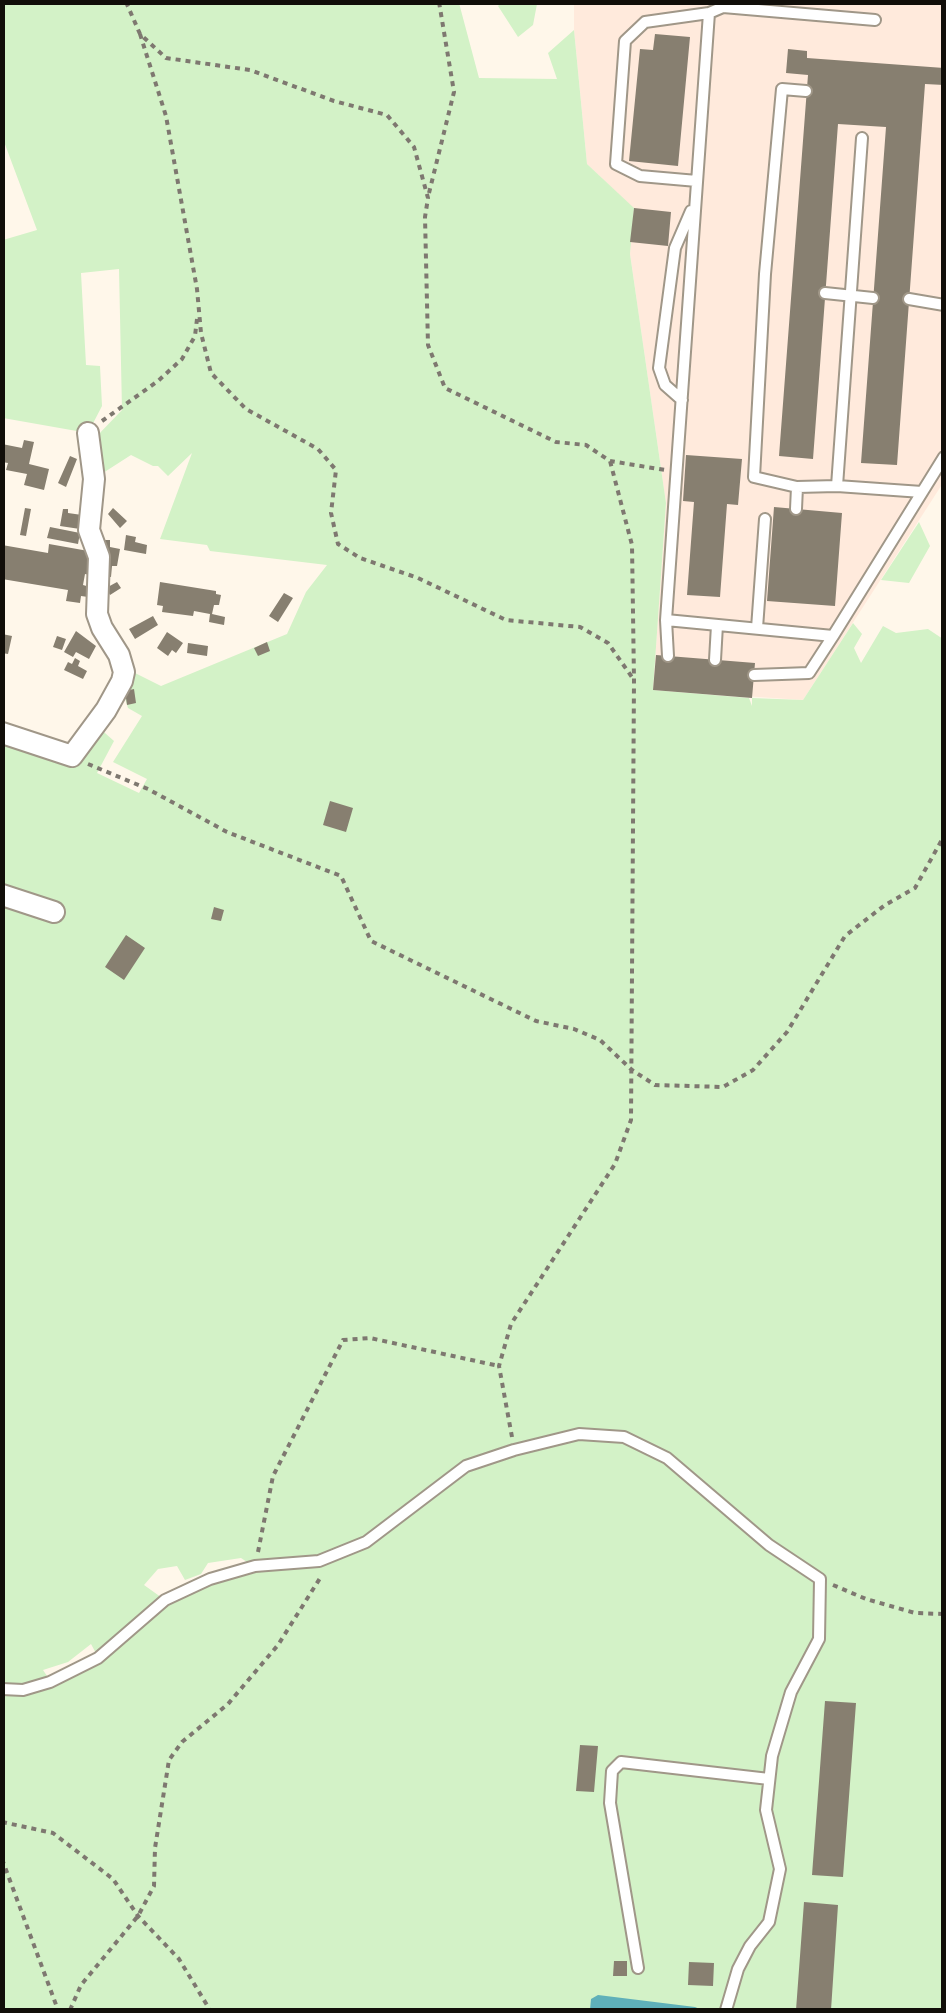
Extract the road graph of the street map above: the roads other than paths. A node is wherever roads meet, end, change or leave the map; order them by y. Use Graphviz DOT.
graph roads {
  1 [pos="725,5"];
  2 [pos="794,8"];
  3 [pos="709,12"];
  4 [pos="875,20"];
  5 [pos="806,91"];
  6 [pos="862,138"];
  7 [pos="697,181"];
  8 [pos="695,201"];
  9 [pos="825,293"];
  10 [pos="851,296"];
  11 [pos="873,298"];
  12 [pos="909,299"];
  13 [pos="944,305"];
  14 [pos="682,400"];
  15 [pos="88,433"];
  16 [pos="944,458"];
  17 [pos="838,486"];
  18 [pos="798,487"];
  19 [pos="922,492"];
  20 [pos="796,509"];
  21 [pos="765,519"];
  22 [pos="666,620"];
  23 [pos="717,625"];
  24 [pos="757,628"];
  25 [pos="833,636"];
  26 [pos="668,656"];
  27 [pos="715,660"];
  28 [pos="754,675"];
  29 [pos="2,733"];
  30 [pos="2,894"];
  31 [pos="54,912"];
  32 [pos="2,1689"];
  33 [pos="769,1779"];
  34 [pos="638,1968"];
  35 [pos="726,2010"];
  1 -- 2 [label="lane"];
  1 -- 3 [label="lane"];
  2 -- 4 [label="lane"];
  3 -- 7 [label="lane"];
  3 -- 7 [label="lane"];
  5 -- 18 [label="lane"];
  6 -- 10 [label="lane"];
  7 -- 8 [label="lane"];
  8 -- 14 [label="lane"];
  8 -- 14 [label="lane"];
  9 -- 10 [label="lane"];
  10 -- 11 [label="lane"];
  10 -- 17 [label="lane"];
  12 -- 13 [label="lane"];
  14 -- 22 [label="lane"];
  15 -- 29 [label="street"];
  16 -- 19 [label="lane"];
  17 -- 18 [label="lane"];
  17 -- 19 [label="lane"];
  18 -- 20 [label="lane"];
  19 -- 25 [label="lane"];
  21 -- 24 [label="lane"];
  22 -- 23 [label="lane"];
  22 -- 26 [label="lane"];
  23 -- 24 [label="lane"];
  23 -- 27 [label="lane"];
  24 -- 25 [label="lane"];
  25 -- 28 [label="lane"];
  30 -- 31 [label="street"];
  32 -- 33 [label="lane"];
  33 -- 34 [label="lane"];
  33 -- 35 [label="lane"];
}
